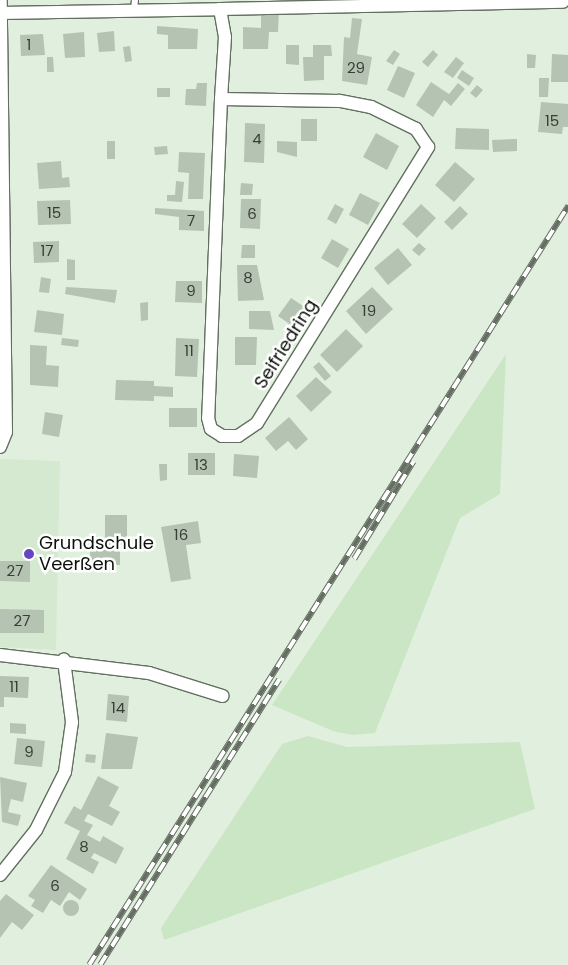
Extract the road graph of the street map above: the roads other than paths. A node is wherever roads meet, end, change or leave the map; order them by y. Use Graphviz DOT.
graph roads {
  1 [pos="563,2"];
  2 [pos="135,6"];
  3 [pos="1,8"];
  4 [pos="220,9"];
  5 [pos="221,99"];
  6 [pos="0,447"];
  7 [pos="0,655"];
  8 [pos="64,660"];
  9 [pos="223,696"];
  10 [pos="0,875"];
  1 -- 4 [label="street"];
  2 -- 3 [label="street"];
  2 -- 4 [label="street"];
  3 -- 6 [label="street"];
  4 -- 5 [label="street, Seifriedring"];
  5 -- 5 [label="street, Seifriedring"];
  7 -- 8 [label="street"];
  8 -- 9 [label="street"];
  8 -- 10 [label="street"];
}
